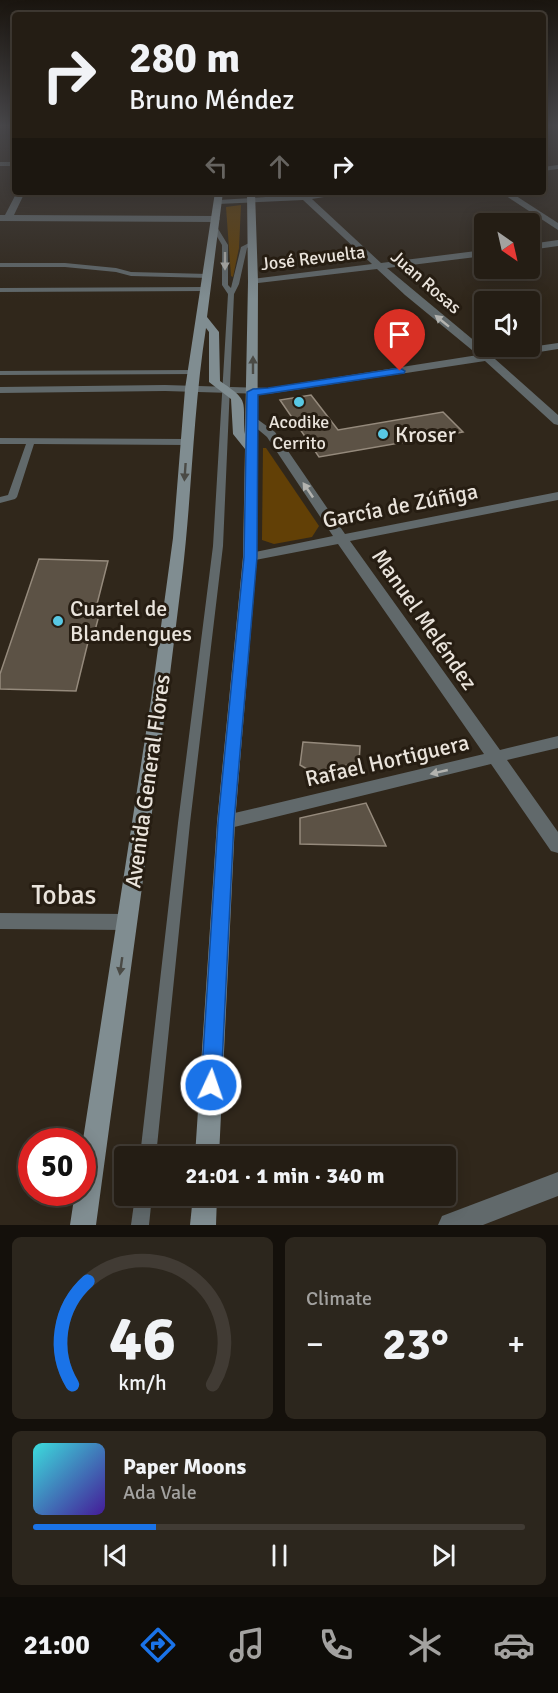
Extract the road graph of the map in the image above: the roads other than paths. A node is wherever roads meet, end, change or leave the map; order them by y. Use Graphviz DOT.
graph roads {
  1 [pos="19,195"];
  2 [pos="303,195"];
  3 [pos="509,195"];
  4 [pos="251,196"];
  5 [pos="219,197"];
  6 [pos="4,218"];
  7 [pos="216,224"];
  8 [pos="558,227"];
  9 [pos="558,243"];
  10 [pos="251,244"];
  11 [pos="540,246"];
  12 [pos="474,254"];
  13 [pos="0,265"];
  14 [pos="379,266"];
  15 [pos="209,276"];
  16 [pos="253,282"];
  17 [pos="0,290"];
  18 [pos="206,292"];
  19 [pos="231,294"];
  20 [pos="0,296"];
  21 [pos="203,318"];
  22 [pos="558,346"];
  23 [pos="488,358"];
  24 [pos="194,372"];
  25 [pos="0,373"];
  26 [pos="0,390"];
  27 [pos="191,390"];
  28 [pos="225,390"];
  29 [pos="253,392"];
  30 [pos="253,420"];
  31 [pos="558,421"];
  32 [pos="0,441"];
  33 [pos="31,441"];
  34 [pos="187,442"];
  35 [pos="252,449"];
  36 [pos="558,496"];
  37 [pos="0,500"];
  38 [pos="341,538"];
  39 [pos="250,557"];
  40 [pos="558,742"];
  41 [pos="496,758"];
  42 [pos="226,822"];
  43 [pos="558,846"];
  44 [pos="0,921"];
  45 [pos="128,922"];
  46 [pos="149,1146"];
  47 [pos="208,1146"];
  48 [pos="558,1184"];
  49 [pos="143,1206"];
  50 [pos="204,1206"];
  51 [pos="83,1225"];
  52 [pos="140,1225"];
  53 [pos="203,1225"];
  54 [pos="451,1225"];
  1 -- 6 [label="street"];
  2 -- 4 [label="street"];
  2 -- 14 [label="street, Juan Rosas"];
  3 -- 8 [label="street"];
  4 -- 5 [label="street"];
  4 -- 10 [label="main road, Avenida General Flores"];
  5 -- 7 [label="main road, Avenida General Flores"];
  6 -- 7 [label="street"];
  7 -- 15 [label="main road, Avenida General Flores"];
  7 -- 19 [label="lane, Avenida General Flores, one-way"];
  9 -- 11 [label="street"];
  10 -- 16 [label="main road, Avenida General Flores"];
  10 -- 19 [label="lane, Avenida General Flores"];
  12 -- 14 [label="street, José Revuelta"];
  13 -- 15 [label="lane"];
  14 -- 16 [label="street, José Revuelta"];
  23 -- 14 [label="street, Juan Rosas, one-way"];
  15 -- 18 [label="main road, Avenida General Flores"];
  29 -- 16 [label="main road, Avenida General Flores, one-way"];
  17 -- 18 [label="lane"];
  18 -- 20 [label="lane"];
  18 -- 21 [label="main road, Avenida General Flores"];
  19 -- 28 [label="lane, Avenida General Flores"];
  21 -- 24 [label="main road, Avenida General Flores"];
  21 -- 28 [label="main road"];
  22 -- 23 [label="street"];
  23 -- 29 [label="street"];
  23 -- 31 [label="street, Juan Rosas"];
  24 -- 25 [label="lane"];
  24 -- 27 [label="main road, Avenida General Flores"];
  26 -- 27 [label="street"];
  27 -- 28 [label="street"];
  27 -- 34 [label="main road, Avenida General Flores"];
  28 -- 29 [label="street"];
  28 -- 35 [label="main road"];
  28 -- 46 [label="lane, Avenida General Flores"];
  29 -- 30 [label="main road, Avenida General Flores"];
  30 -- 35 [label="main road, Avenida General Flores"];
  38 -- 30 [label="street, Manuel Meléndez, one-way"];
  32 -- 33 [label="lane"];
  33 -- 34 [label="lane"];
  33 -- 37 [label="lane"];
  34 -- 45 [label="main road, Avenida General Flores, one-way"];
  35 -- 39 [label="main road, Avenida General Flores"];
  36 -- 38 [label="street, García de Zúñiga"];
  38 -- 39 [label="street, García de Zúñiga"];
  38 -- 41 [label="street, Manuel Meléndez"];
  39 -- 42 [label="main road, Avenida General Flores"];
  40 -- 41 [label="street, Rafael Hortiguera"];
  41 -- 42 [label="street, Rafael Hortiguera, one-way"];
  41 -- 43 [label="street, Manuel Meléndez"];
  42 -- 47 [label="main road, Avenida General Flores"];
  44 -- 45 [label="street, Tobas"];
  45 -- 51 [label="main road, Avenida General Flores, one-way"];
  48 -- 54 [label="street"];
  49 -- 52 [label="lane"];
  50 -- 53 [label="main road"];
}
